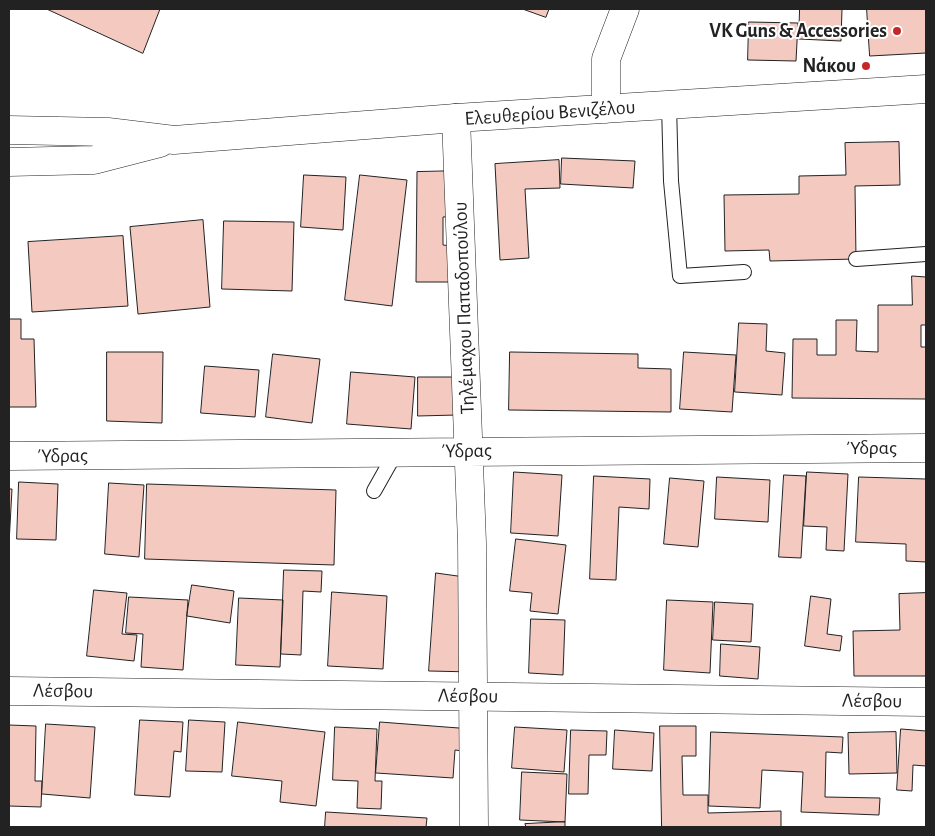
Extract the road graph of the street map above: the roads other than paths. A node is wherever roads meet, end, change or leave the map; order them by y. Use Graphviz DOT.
graph roads {
  1 [pos="625,9"];
  2 [pos="926,89"];
  3 [pos="669,105"];
  4 [pos="606,109"];
  5 [pos="456,118"];
  6 [pos="9,130"];
  7 [pos="174,140"];
  8 [pos="9,162"];
  9 [pos="926,254"];
  10 [pos="856,259"];
  11 [pos="744,272"];
  12 [pos="926,448"];
  13 [pos="470,451"];
  14 [pos="396,452"];
  15 [pos="9,456"];
  16 [pos="374,491"];
  17 [pos="9,690"];
  18 [pos="473,696"];
  19 [pos="926,702"];
  20 [pos="474,827"];
  1 -- 4 [label="street"];
  2 -- 3 [label="street, Ελευθερίου Βενιζέλου"];
  3 -- 4 [label="street, Ελευθερίου Βενιζέλου"];
  3 -- 11 [label="lane"];
  4 -- 5 [label="street, Ελευθερίου Βενιζέλου"];
  5 -- 7 [label="street, Ελευθερίου Βενιζέλου"];
  5 -- 13 [label="street, Τηλέμαχου Παπαδοπούλου"];
  6 -- 7 [label="street, Ελευθερίου Βενιζέλου"];
  7 -- 8 [label="street, Ελευθερίου Βενιζέλου"];
  9 -- 10 [label="lane"];
  12 -- 13 [label="street, Ύδρας"];
  13 -- 14 [label="street, Ύδρας"];
  13 -- 18 [label="street, Τηλέμαχου Παπαδοπούλου"];
  14 -- 15 [label="street, Ύδρας"];
  14 -- 16 [label="lane"];
  17 -- 18 [label="street, Λέσβου"];
  18 -- 19 [label="street, Λέσβου"];
  18 -- 20 [label="street, Τηλέμαχου Παπαδοπούλου"];
}
